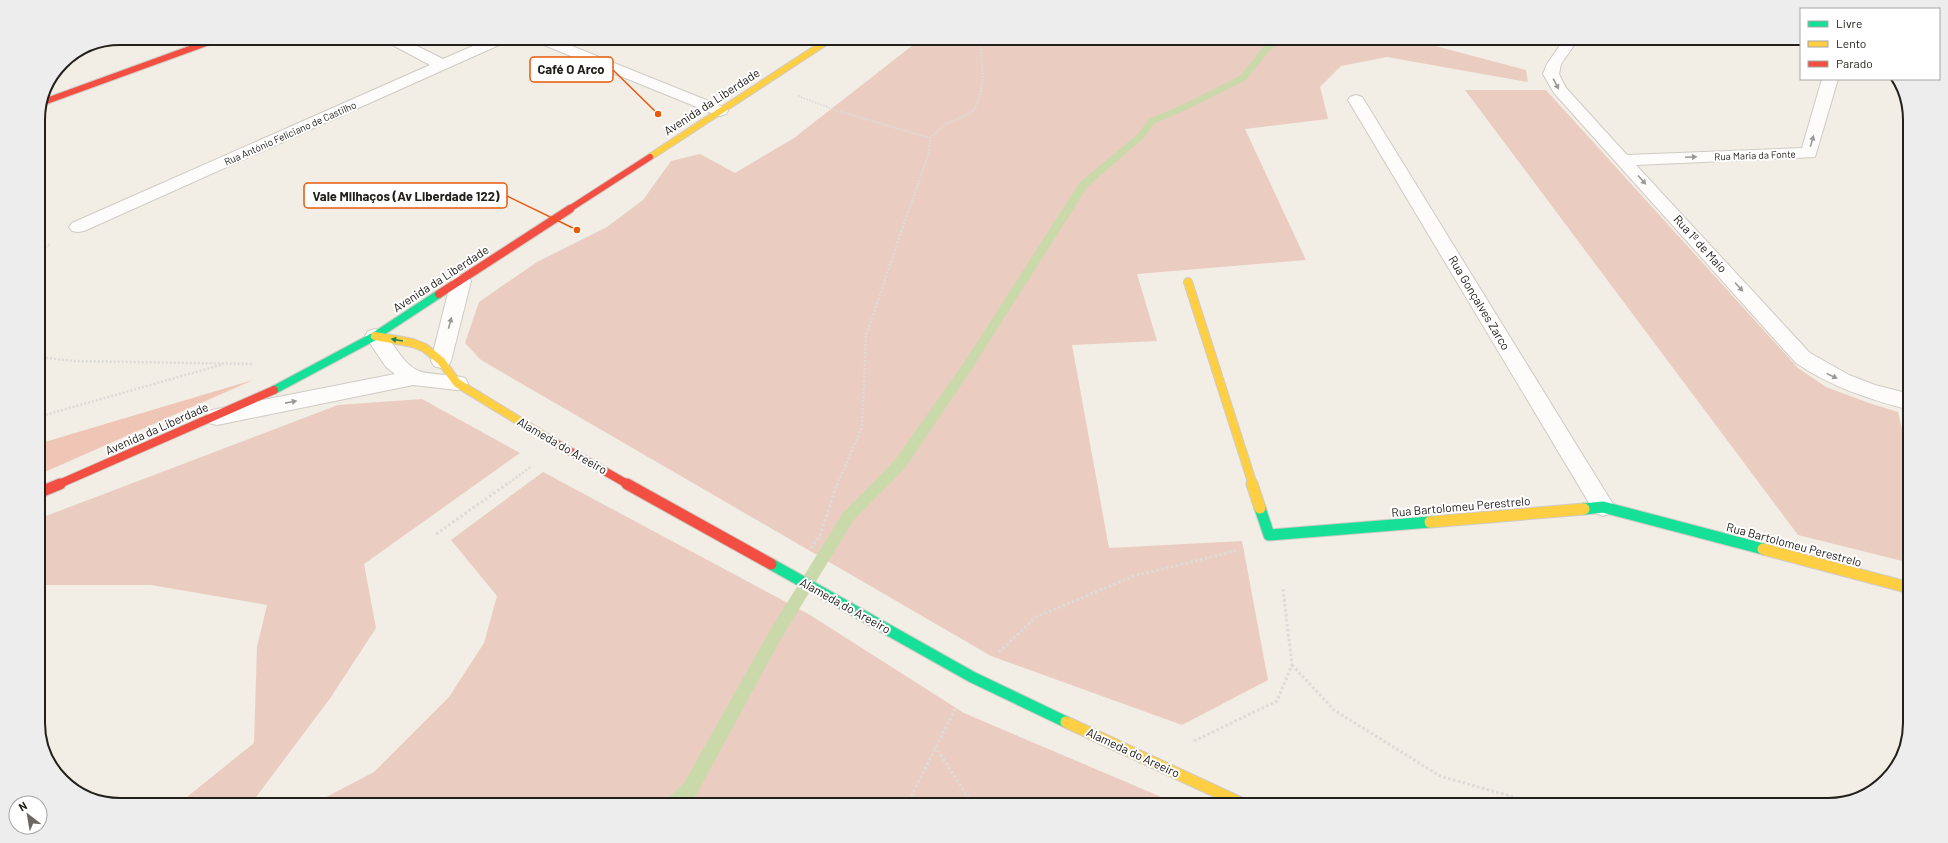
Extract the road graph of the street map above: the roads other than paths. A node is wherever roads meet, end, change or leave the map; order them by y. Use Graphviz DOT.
graph roads {
  1 [pos="201,45"];
  2 [pos="403,45"];
  3 [pos="487,45"];
  4 [pos="555,45"];
  5 [pos="821,45"];
  6 [pos="1567,45"];
  7 [pos="442,65"];
  8 [pos="1830,80"];
  9 [pos="48,100"];
  10 [pos="1356,100"];
  11 [pos="720,111"];
  12 [pos="1624,160"];
  13 [pos="78,227"];
  14 [pos="461,281"];
  15 [pos="1188,282"];
  16 [pos="375,336"];
  17 [pos="441,361"];
  18 [pos="413,378"];
  19 [pos="457,383"];
  20 [pos="1903,400"];
  21 [pos="212,418"];
  22 [pos="45,490"];
  23 [pos="1603,507"];
  24 [pos="1903,586"];
  25 [pos="1230,798"];
  1 -- 9 [label="street"];
  2 -- 7 [label="street"];
  3 -- 7 [label="street, Rua António Feliciano de Castilho"];
  4 -- 11 [label="street"];
  5 -- 11 [label="street, Avenida da Liberdade"];
  6 -- 12 [label="street, Rua 1º de Maio, one-way"];
  7 -- 13 [label="street, Rua António Feliciano de Castilho"];
  12 -- 8 [label="street, Rua Maria da Fonte, one-way"];
  10 -- 23 [label="street, Rua Gonçalves Zarco"];
  11 -- 14 [label="street, Avenida da Liberdade"];
  12 -- 20 [label="street, Rua 1º de Maio, one-way"];
  14 -- 16 [label="street, Avenida da Liberdade"];
  17 -- 14 [label="street, one-way"];
  15 -- 23 [label="street, Rua Bartolomeu Perestrelo"];
  17 -- 16 [label="street, Alameda do Areeiro, one-way"];
  16 -- 18 [label="street"];
  16 -- 21 [label="street, Avenida da Liberdade"];
  17 -- 19 [label="street, Alameda do Areeiro"];
  18 -- 19 [label="street, Alameda do Areeiro"];
  21 -- 18 [label="street, Alameda do Areeiro, one-way"];
  19 -- 25 [label="street, Alameda do Areeiro"];
  21 -- 22 [label="street, Avenida da Liberdade"];
  23 -- 24 [label="street, Rua Bartolomeu Perestrelo"];
}
